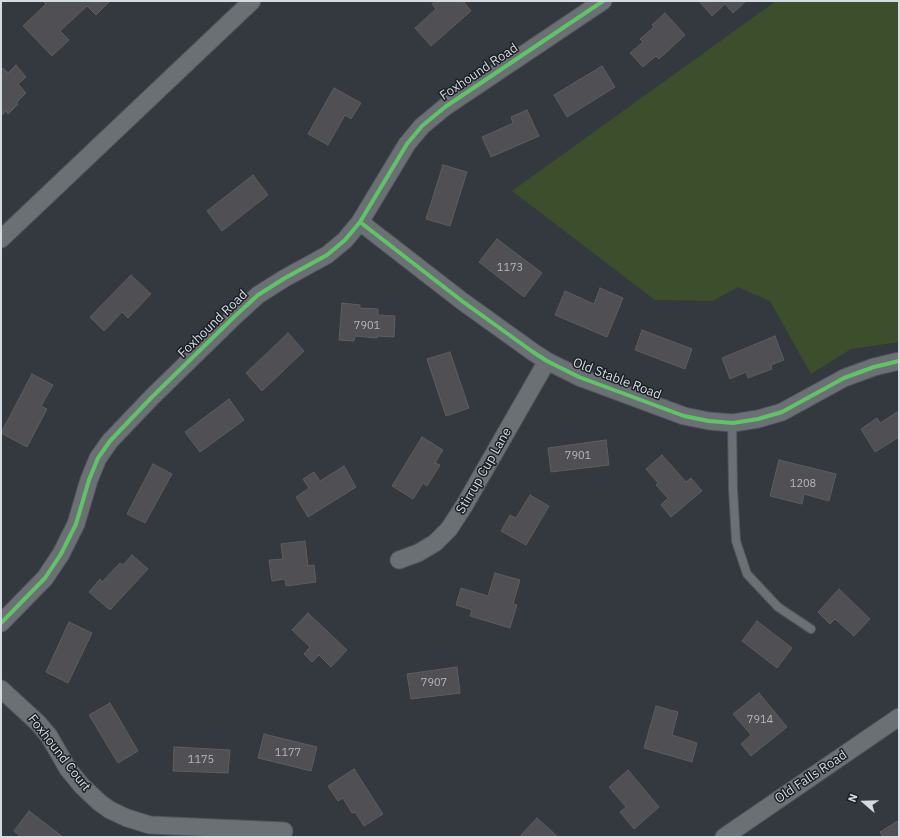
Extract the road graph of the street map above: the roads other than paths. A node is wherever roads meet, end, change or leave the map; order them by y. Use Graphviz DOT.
graph roads {
  1 [pos="252,1"];
  2 [pos="603,1"];
  3 [pos="360,222"];
  4 [pos="1,240"];
  5 [pos="899,360"];
  6 [pos="547,361"];
  7 [pos="732,422"];
  8 [pos="399,560"];
  9 [pos="1,623"];
  10 [pos="811,629"];
  11 [pos="1,689"];
  12 [pos="899,717"];
  13 [pos="284,831"];
  14 [pos="724,837"];
  1 -- 4 [label="street"];
  2 -- 3 [label="street, Foxhound Road"];
  3 -- 6 [label="street, Old Stable Road"];
  3 -- 9 [label="street, Foxhound Road"];
  5 -- 7 [label="street, Old Stable Road"];
  6 -- 7 [label="street, Old Stable Road"];
  6 -- 8 [label="street, Stirrup Cup Lane"];
  7 -- 10 [label="lane"];
  11 -- 13 [label="street, Foxhound Court"];
  12 -- 14 [label="street, Old Falls Road"];
}
